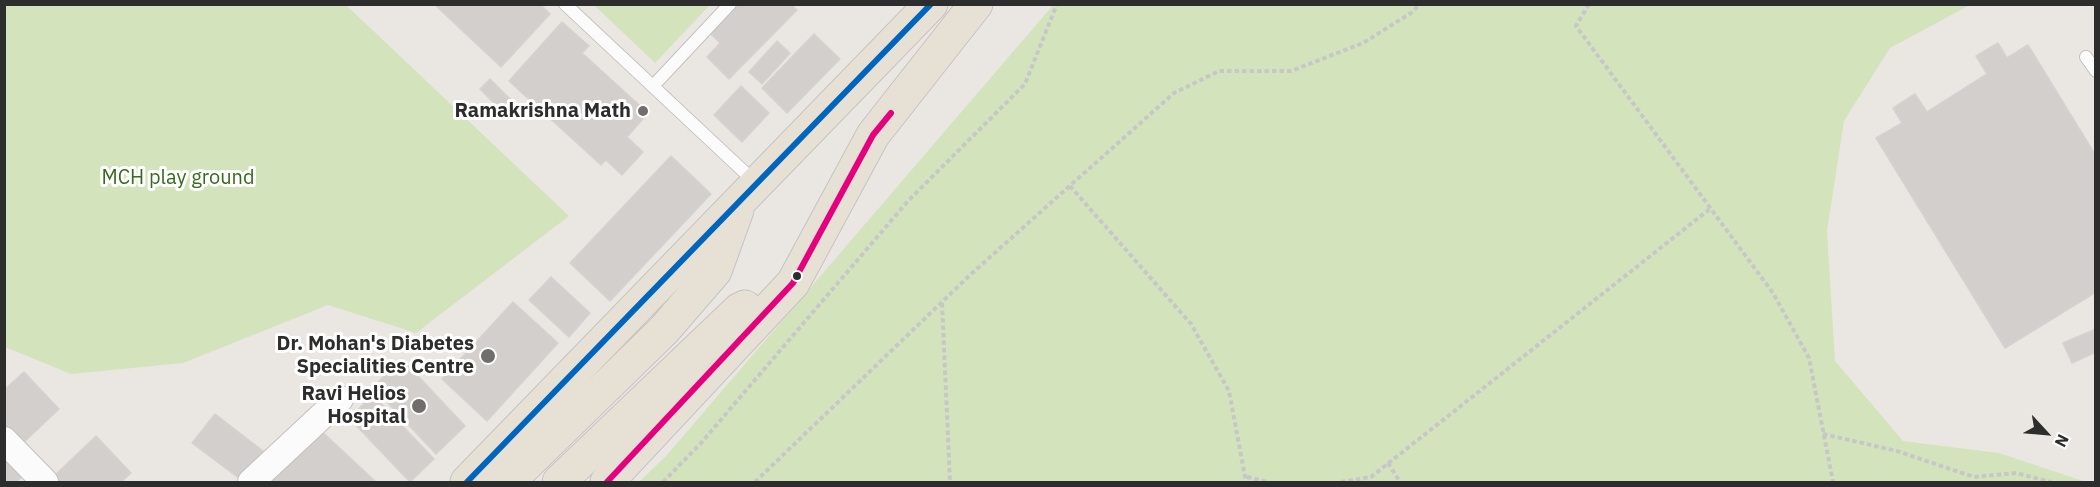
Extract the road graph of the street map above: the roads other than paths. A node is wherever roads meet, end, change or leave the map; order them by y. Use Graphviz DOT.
graph roads {
  1 [pos="730,4"];
  2 [pos="931,4"];
  3 [pos="976,4"];
  4 [pos="571,6"];
  5 [pos="2086,57"];
  6 [pos="2096,71"];
  7 [pos="654,86"];
  8 [pos="749,190"];
  9 [pos="793,283"];
  10 [pos="340,399"];
  11 [pos="4,440"];
  12 [pos="45,483"];
  13 [pos="251,483"];
  14 [pos="467,483"];
  15 [pos="508,483"];
  16 [pos="559,483"];
  17 [pos="607,483"];
  1 -- 7 [label="lane"];
  2 -- 8 [label="main road"];
  3 -- 9 [label="main road"];
  4 -- 7 [label="lane"];
  5 -- 6 [label="lane"];
  7 -- 8 [label="lane"];
  8 -- 14 [label="main road"];
  8 -- 15 [label="main road"];
  9 -- 16 [label="main road"];
  9 -- 17 [label="main road"];
  10 -- 13 [label="street"];
  11 -- 12 [label="street"];
}
